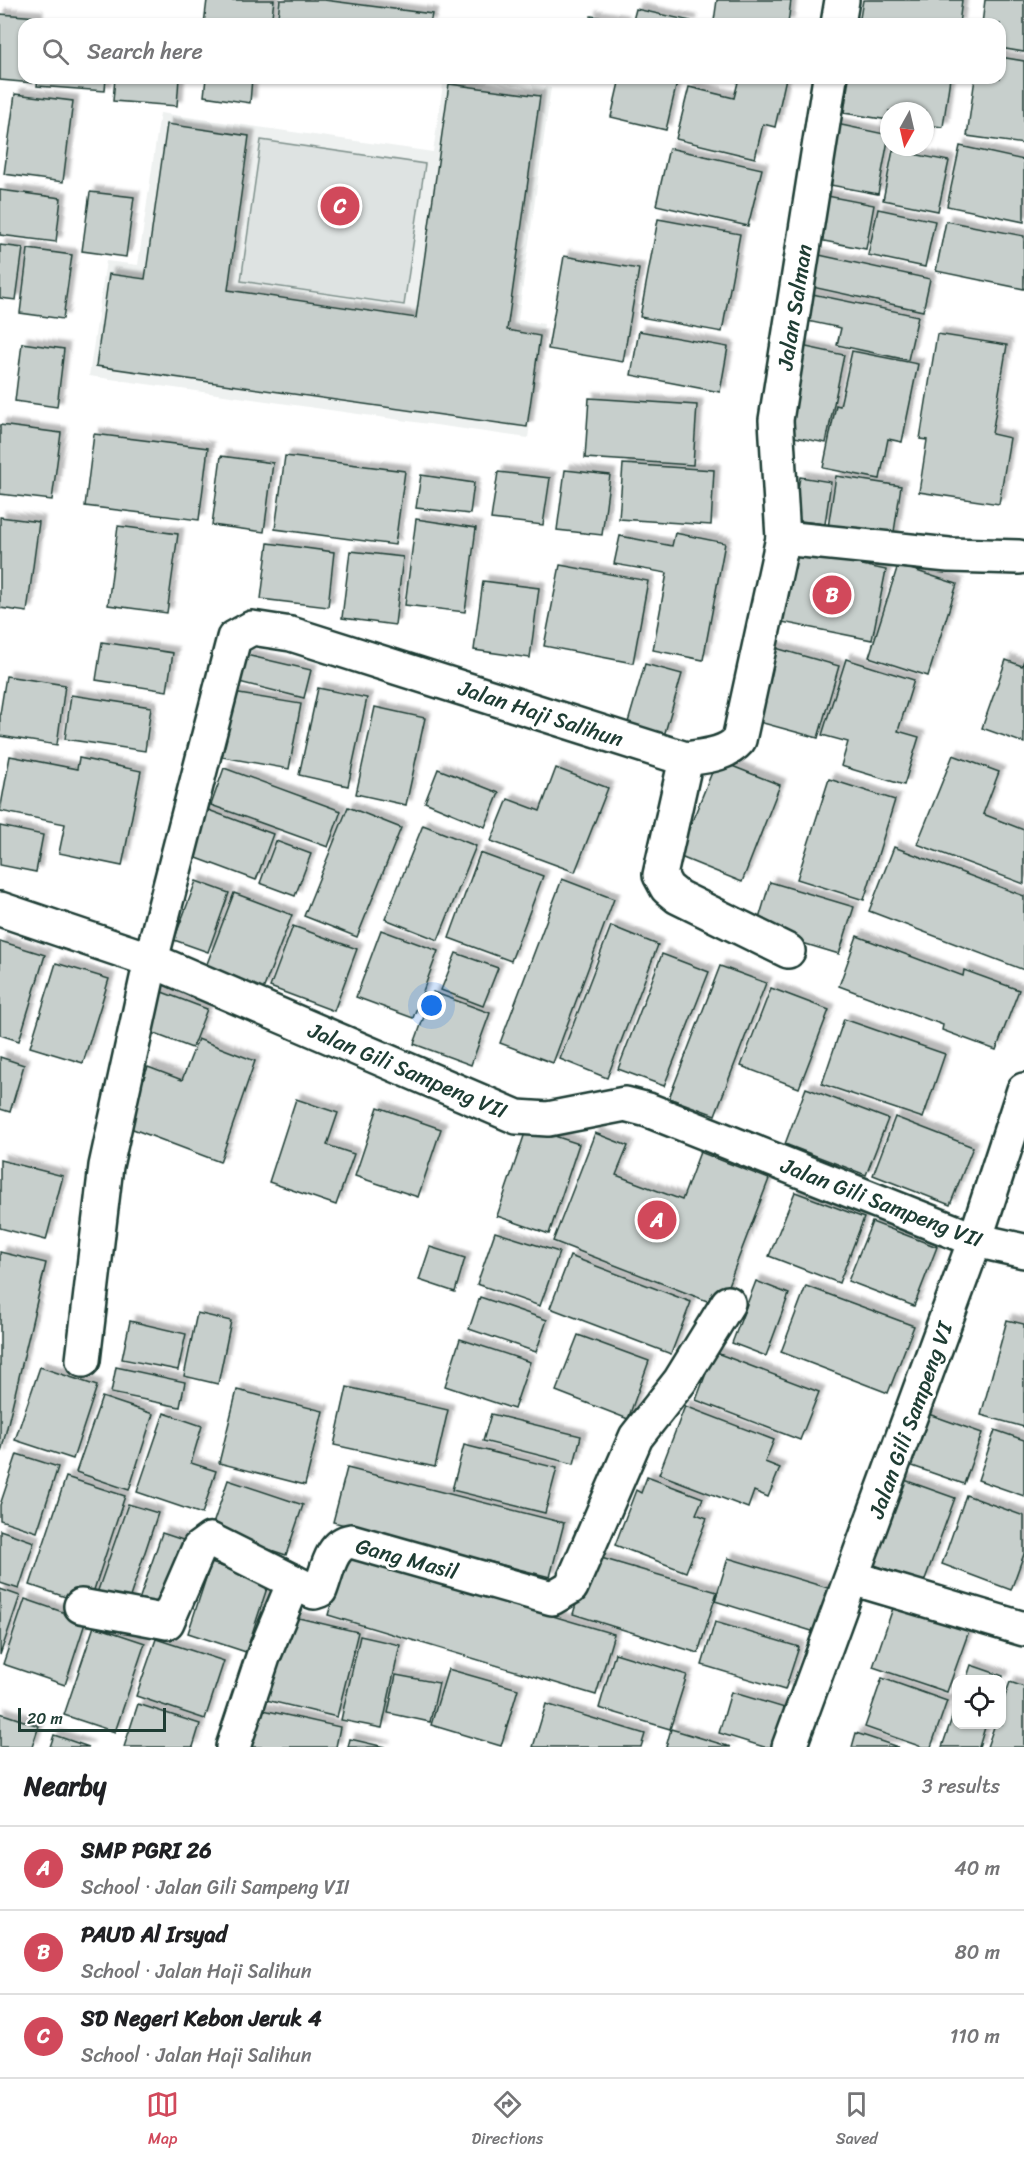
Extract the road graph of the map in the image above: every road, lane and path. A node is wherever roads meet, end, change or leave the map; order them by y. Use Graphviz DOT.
graph roads {
  1 [pos="842,0"];
  2 [pos="839,18"];
  3 [pos="829,84"];
  4 [pos="783,538"];
  5 [pos="1022,549"];
  6 [pos="686,759"];
  7 [pos="0,909"];
  8 [pos="788,951"];
  9 [pos="151,960"];
  10 [pos="1024,1090"];
  11 [pos="975,1240"];
  12 [pos="1024,1251"];
  13 [pos="728,1303"];
  14 [pos="83,1360"];
  15 [pos="852,1578"];
  16 [pos="294,1582"];
  17 [pos="81,1606"];
  18 [pos="1024,1629"];
  19 [pos="233,1747"];
  20 [pos="789,1747"];
  1 -- 2 [label="street"];
  3 -- 4 [label="street, Jalan Salman"];
  4 -- 5 [label="street"];
  4 -- 6 [label="street, Jalan Haji Salihun"];
  6 -- 8 [label="street"];
  6 -- 9 [label="street, Jalan Haji Salihun"];
  7 -- 9 [label="street, Jalan Gili Sampeng VII"];
  9 -- 11 [label="street, Jalan Gili Sampeng VII"];
  9 -- 14 [label="street, Jalan Haji Salihun"];
  10 -- 11 [label="street, Jalan Gili Sampeng VI"];
  11 -- 12 [label="street, Jalan Gili Sampeng VII"];
  11 -- 15 [label="street, Jalan Gili Sampeng VI"];
  13 -- 16 [label="street, Gang Masil"];
  15 -- 18 [label="street"];
  15 -- 20 [label="street, Jalan Gili Sampeng VI"];
  16 -- 17 [label="street"];
  16 -- 19 [label="street"];
}
